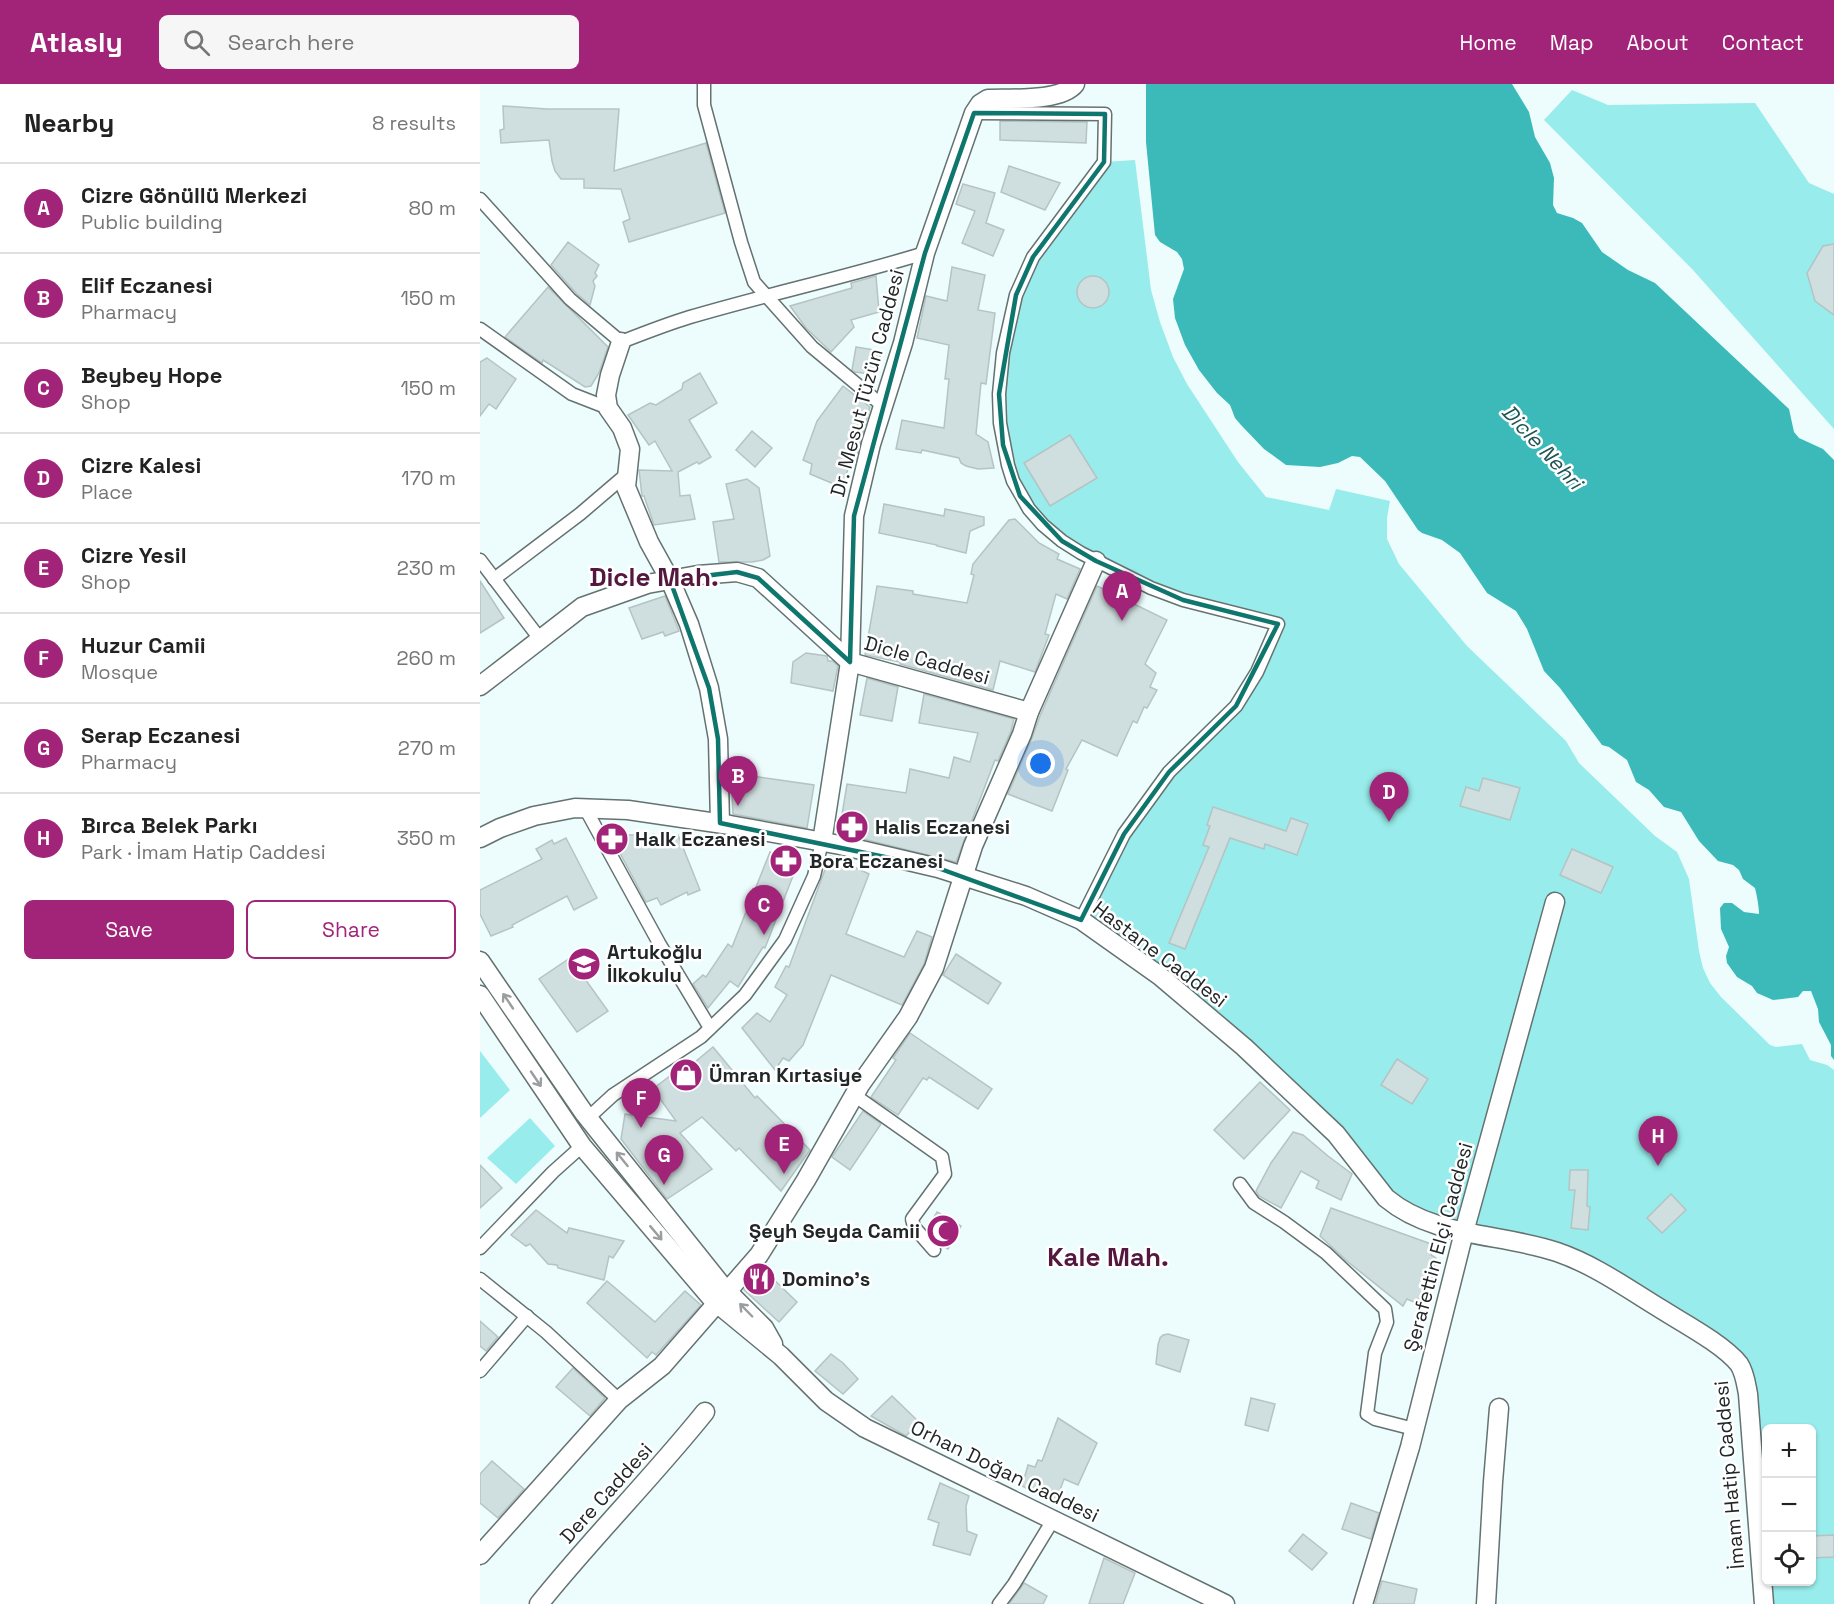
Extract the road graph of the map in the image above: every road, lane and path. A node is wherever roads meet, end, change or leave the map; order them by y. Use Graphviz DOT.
graph roads {
  1 [pos="704,84"];
  2 [pos="1075,84"];
  3 [pos="974,113"];
  4 [pos="480,199"];
  5 [pos="925,253"];
  6 [pos="767,296"];
  7 [pos="480,329"];
  8 [pos="621,342"];
  9 [pos="883,406"];
  10 [pos="608,408"];
  11 [pos="628,473"];
  12 [pos="480,560"];
  13 [pos="1096,561"];
  14 [pos="494,579"];
  15 [pos="670,580"];
  16 [pos="540,639"];
  17 [pos="850,662"];
  18 [pos="480,686"];
  19 [pos="1029,712"];
  20 [pos="585,808"];
  21 [pos="720,824"];
  22 [pos="480,838"];
  23 [pos="822,842"];
  24 [pos="964,878"];
  25 [pos="1555,902"];
  26 [pos="1081,920"];
  27 [pos="480,961"];
  28 [pos="486,984"];
  29 [pos="480,995"];
  30 [pos="710,1028"];
  31 [pos="854,1095"];
  32 [pos="588,1118"];
  33 [pos="582,1146"];
  34 [pos="1240,1184"];
  35 [pos="1464,1232"];
  36 [pos="480,1248"];
  37 [pos="934,1250"];
  38 [pos="480,1279"];
  39 [pos="722,1297"];
  40 [pos="527,1316"];
  41 [pos="480,1371"];
  42 [pos="619,1400"];
  43 [pos="1500,1408"];
  44 [pos="705,1412"];
  45 [pos="1414,1429"];
  46 [pos="1053,1520"];
  47 [pos="480,1555"];
  48 [pos="539,1604"];
  49 [pos="999,1604"];
  50 [pos="1225,1604"];
  51 [pos="1363,1604"];
  52 [pos="1486,1604"];
  53 [pos="1764,1604"];
  1 -- 6 [label="street"];
  2 -- 3 [label="street"];
  3 -- 5 [label="street, Dr. Mesut Tüzün Caddesi"];
  3 -- 13 [label="street"];
  4 -- 8 [label="street"];
  5 -- 6 [label="street"];
  5 -- 9 [label="street, Dr. Mesut Tüzün Caddesi"];
  6 -- 8 [label="street"];
  6 -- 9 [label="street"];
  7 -- 10 [label="street"];
  8 -- 10 [label="street"];
  9 -- 17 [label="street, Dr. Mesut Tüzün Caddesi"];
  10 -- 11 [label="street"];
  11 -- 14 [label="street"];
  11 -- 15 [label="street"];
  12 -- 14 [label="street"];
  13 -- 19 [label="street"];
  13 -- 26 [label="street"];
  14 -- 16 [label="street"];
  15 -- 16 [label="street, Dicle Caddesi"];
  15 -- 17 [label="street, Dicle Caddesi"];
  15 -- 21 [label="street"];
  16 -- 18 [label="street, Dicle Caddesi"];
  17 -- 19 [label="street, Dicle Caddesi"];
  17 -- 23 [label="street, Dr. Mesut Tüzün Caddesi"];
  19 -- 24 [label="street"];
  20 -- 21 [label="street, Hastane Caddesi"];
  20 -- 22 [label="street, Hastane Caddesi"];
  20 -- 30 [label="street"];
  21 -- 23 [label="street, Hastane Caddesi"];
  23 -- 24 [label="street, Hastane Caddesi"];
  23 -- 30 [label="street, Dr. Mesut Tüzün Caddesi"];
  24 -- 26 [label="street, Hastane Caddesi"];
  24 -- 31 [label="street"];
  25 -- 35 [label="street, Şerafettin Elçi Caddesi"];
  26 -- 35 [label="street, Hastane Caddesi"];
  27 -- 28 [label="street, Orhan Doğan Caddesi"];
  32 -- 28 [label="street, Orhan Doğan Caddesi, one-way"];
  29 -- 33 [label="street, Orhan Doğan Caddesi, one-way"];
  30 -- 32 [label="street, Dr. Mesut Tüzün Caddesi"];
  31 -- 37 [label="street"];
  31 -- 39 [label="street"];
  32 -- 33 [label="street"];
  39 -- 32 [label="street, Orhan Doğan Caddesi, one-way"];
  33 -- 36 [label="street"];
  33 -- 39 [label="street, Orhan Doğan Caddesi, one-way"];
  34 -- 45 [label="street"];
  35 -- 45 [label="street, Şerafettin Elçi Caddesi"];
  35 -- 53 [label="street, İmam Hatip Caddesi"];
  38 -- 40 [label="street"];
  39 -- 42 [label="street"];
  39 -- 46 [label="street, Orhan Doğan Caddesi"];
  40 -- 41 [label="street"];
  40 -- 42 [label="street"];
  42 -- 47 [label="street"];
  43 -- 52 [label="street"];
  44 -- 48 [label="street, Dere Caddesi"];
  45 -- 51 [label="street, Şerafettin Elçi Caddesi"];
  46 -- 49 [label="street"];
  46 -- 50 [label="street, Orhan Doğan Caddesi"];
}
